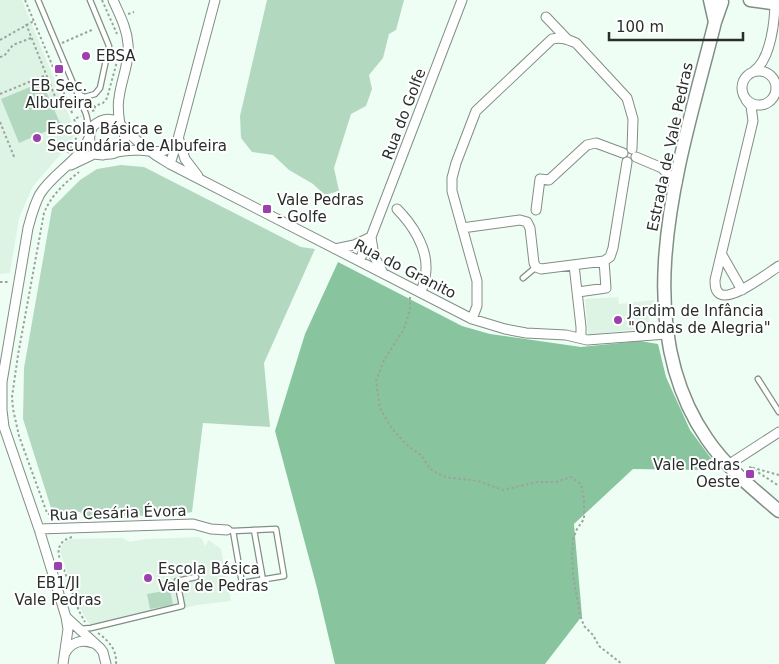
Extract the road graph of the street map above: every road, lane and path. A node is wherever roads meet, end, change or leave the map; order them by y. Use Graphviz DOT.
graph roads {
  1 [pos="25,0"];
  2 [pos="38,0"];
  3 [pos="90,0"];
  4 [pos="113,0"];
  5 [pos="214,0"];
  6 [pos="463,0"];
  7 [pos="750,0"];
  8 [pos="719,1"];
  9 [pos="776,3"];
  10 [pos="134,12"];
  11 [pos="120,17"];
  12 [pos="546,17"];
  13 [pos="34,21"];
  14 [pos="26,24"];
  15 [pos="101,27"];
  16 [pos="32,38"];
  17 [pos="567,38"];
  18 [pos="0,40"];
  19 [pos="57,45"];
  20 [pos="46,50"];
  21 [pos="766,56"];
  22 [pos="0,57"];
  23 [pos="753,72"];
  24 [pos="46,75"];
  25 [pos="773,78"];
  26 [pos="779,92"];
  27 [pos="0,94"];
  28 [pos="78,94"];
  29 [pos="118,98"];
  30 [pos="746,100"];
  31 [pos="772,102"];
  32 [pos="60,109"];
  33 [pos="74,115"];
  34 [pos="104,119"];
  35 [pos="753,121"];
  36 [pos="0,122"];
  37 [pos="122,126"];
  38 [pos="90,134"];
  39 [pos="178,139"];
  40 [pos="632,148"];
  41 [pos="117,152"];
  42 [pos="149,152"];
  43 [pos="623,153"];
  44 [pos="104,155"];
  45 [pos="636,157"];
  46 [pos="15,159"];
  47 [pos="680,160"];
  48 [pos="627,162"];
  49 [pos="170,164"];
  50 [pos="662,168"];
  51 [pos="81,170"];
  52 [pos="58,173"];
  53 [pos="200,179"];
  54 [pos="677,183"];
  55 [pos="397,209"];
  56 [pos="536,210"];
  57 [pos="462,228"];
  58 [pos="371,237"];
  59 [pos="335,249"];
  60 [pos="722,255"];
  61 [pos="607,259"];
  62 [pos="359,261"];
  63 [pos="574,265"];
  64 [pos="779,266"];
  65 [pos="536,267"];
  66 [pos="382,273"];
  67 [pos="523,278"];
  68 [pos="410,287"];
  69 [pos="742,290"];
  70 [pos="578,292"];
  71 [pos="421,293"];
  72 [pos="472,319"];
  73 [pos="667,334"];
  74 [pos="581,338"];
  75 [pos="758,379"];
  76 [pos="779,412"];
  77 [pos="779,432"];
  78 [pos="728,465"];
  79 [pos="779,475"];
  80 [pos="779,486"];
  81 [pos="779,511"];
  82 [pos="77,527"];
  83 [pos="39,529"];
  84 [pos="230,530"];
  85 [pos="254,530"];
  86 [pos="196,577"];
  87 [pos="263,580"];
  88 [pos="66,617"];
  89 [pos="91,628"];
  90 [pos="78,629"];
  91 [pos="94,643"];
  92 [pos="64,660"];
  93 [pos="106,664"];
  94 [pos="116,664"];
  95 [pos="622,664"];
  1 -- 13 [label="path"];
  2 -- 19 [label="lane"];
  3 -- 15 [label="lane"];
  4 -- 11 [label="street"];
  5 -- 39 [label="street"];
  6 -- 58 [label="street, Rua do Golfe"];
  7 -- 9 [label="main road"];
  8 -- 47 [label="main road, Estrada de Vale Pedras"];
  9 -- 21 [label="street"];
  10 -- 11 [label="path"];
  11 -- 15 [label="path"];
  11 -- 29 [label="street"];
  12 -- 17 [label="street"];
  13 -- 14 [label="path"];
  13 -- 20 [label="path"];
  14 -- 16 [label="path"];
  14 -- 18 [label="path"];
  15 -- 19 [label="path"];
  15 -- 28 [label="lane"];
  16 -- 22 [label="path"];
  16 -- 24 [label="path"];
  17 -- 40 [label="street"];
  17 -- 57 [label="street"];
  19 -- 20 [label="path"];
  19 -- 28 [label="lane"];
  20 -- 33 [label="path"];
  21 -- 23 [label="street"];
  21 -- 25 [label="street"];
  23 -- 25 [label="street"];
  23 -- 30 [label="street"];
  24 -- 27 [label="path"];
  24 -- 32 [label="path"];
  25 -- 26 [label="street"];
  25 -- 31 [label="street"];
  28 -- 38 [label="lane"];
  29 -- 34 [label="street"];
  29 -- 37 [label="street"];
  30 -- 31 [label="street"];
  30 -- 35 [label="street"];
  31 -- 35 [label="street"];
  34 -- 37 [label="street"];
  34 -- 38 [label="street"];
  35 -- 60 [label="street"];
  36 -- 46 [label="path"];
  37 -- 41 [label="street"];
  37 -- 42 [label="street, Rua do Granito"];
  38 -- 44 [label="street"];
  38 -- 52 [label="street"];
  39 -- 42 [label="street"];
  39 -- 49 [label="street"];
  39 -- 53 [label="street"];
  40 -- 43 [label="street"];
  40 -- 45 [label="street"];
  41 -- 42 [label="street, Rua do Granito"];
  41 -- 44 [label="street"];
  42 -- 49 [label="street, Rua do Granito"];
  43 -- 48 [label="street"];
  43 -- 56 [label="street"];
  44 -- 52 [label="street"];
  45 -- 48 [label="street"];
  45 -- 50 [label="street"];
  47 -- 50 [label="street"];
  47 -- 54 [label="main road, Estrada de Vale Pedras"];
  48 -- 61 [label="street"];
  49 -- 53 [label="street, Rua do Granito"];
  50 -- 54 [label="street"];
  51 -- 82 [label="path"];
  52 -- 83 [label="street"];
  53 -- 59 [label="street, Rua do Granito"];
  54 -- 73 [label="main road, Estrada de Vale Pedras"];
  55 -- 71 [label="street"];
  57 -- 65 [label="street"];
  57 -- 72 [label="street"];
  58 -- 59 [label="street"];
  58 -- 62 [label="street, Rua do Golfe"];
  58 -- 66 [label="street"];
  59 -- 62 [label="street, Rua do Granito"];
  60 -- 69 [label="street"];
  60 -- 69 [label="street"];
  61 -- 63 [label="street"];
  61 -- 70 [label="street"];
  62 -- 66 [label="street, Rua do Granito"];
  63 -- 65 [label="street"];
  63 -- 70 [label="street"];
  64 -- 69 [label="street"];
  65 -- 67 [label="lane"];
  66 -- 68 [label="street, Rua do Granito"];
  68 -- 71 [label="street, Rua do Granito"];
  68 -- 95 [label="path"];
  70 -- 74 [label="street"];
  71 -- 72 [label="street, Rua do Granito"];
  72 -- 74 [label="street, Rua do Granito"];
  73 -- 74 [label="street, Rua do Granito"];
  73 -- 78 [label="main road, Estrada de Vale Pedras"];
  75 -- 76 [label="lane"];
  77 -- 78 [label="street"];
  78 -- 81 [label="main road, Estrada de Vale Pedras"];
  79 -- 80 [label="path"];
  82 -- 83 [label="street, Rua Cesária Évora"];
  82 -- 84 [label="street, Rua Cesária Évora"];
  82 -- 89 [label="path"];
  83 -- 88 [label="street"];
  84 -- 85 [label="lane"];
  84 -- 87 [label="lane"];
  85 -- 87 [label="lane"];
  85 -- 87 [label="lane"];
  86 -- 89 [label="lane"];
  88 -- 90 [label="street"];
  88 -- 92 [label="street"];
  89 -- 90 [label="lane"];
  89 -- 94 [label="path"];
  90 -- 91 [label="street"];
  91 -- 92 [label="street"];
  91 -- 93 [label="street"];
}
